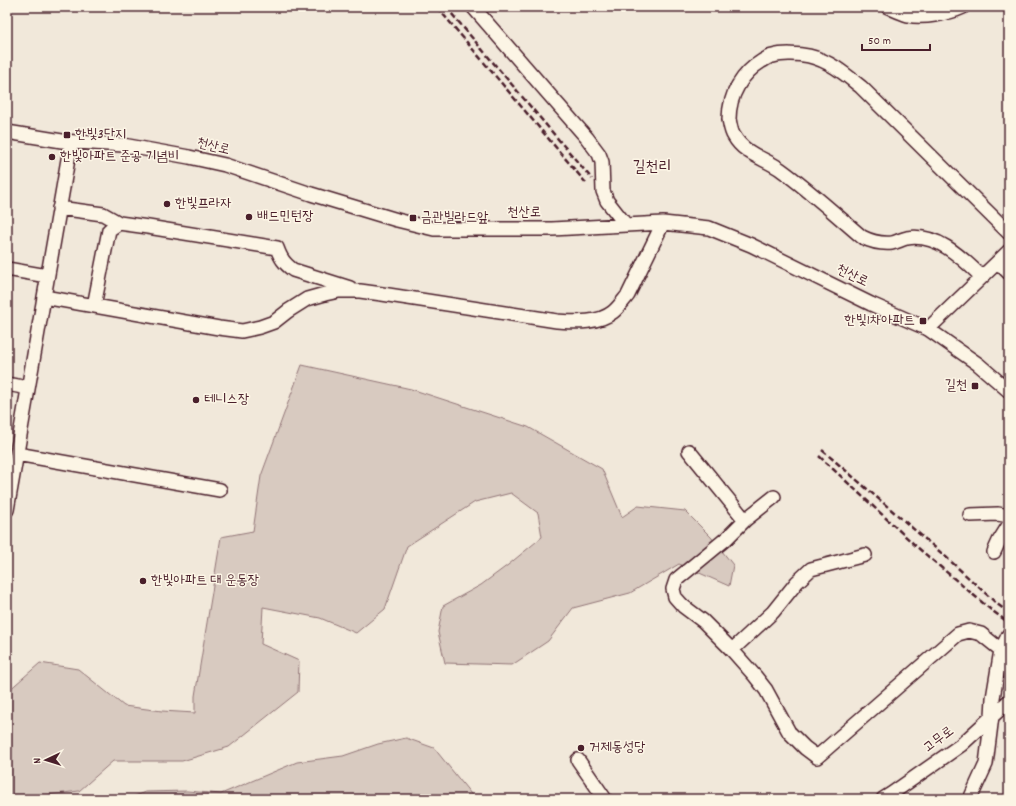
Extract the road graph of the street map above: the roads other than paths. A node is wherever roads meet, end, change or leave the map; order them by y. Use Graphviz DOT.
graph roads {
  1 [pos="473,7"];
  2 [pos="888,7"];
  3 [pos="963,7"];
  4 [pos="7,132"];
  5 [pos="71,142"];
  6 [pos="59,208"];
  7 [pos="119,223"];
  8 [pos="663,223"];
  9 [pos="626,225"];
  10 [pos="1009,233"];
  11 [pos="1009,251"];
  12 [pos="998,262"];
  13 [pos="7,269"];
  14 [pos="1009,273"];
  15 [pos="47,276"];
  16 [pos="982,277"];
  17 [pos="360,291"];
  18 [pos="44,297"];
  19 [pos="94,306"];
  20 [pos="928,329"];
  21 [pos="7,384"];
  22 [pos="28,388"];
  23 [pos="1009,391"];
  24 [pos="689,451"];
  25 [pos="17,454"];
  26 [pos="220,490"];
  27 [pos="774,497"];
  28 [pos="7,510"];
  29 [pos="970,515"];
  30 [pos="1009,516"];
  31 [pos="745,520"];
  32 [pos="1009,525"];
  33 [pos="994,552"];
  34 [pos="865,555"];
  35 [pos="1009,634"];
  36 [pos="732,650"];
  37 [pos="1001,650"];
  38 [pos="1009,701"];
  39 [pos="992,716"];
  40 [pos="578,760"];
  41 [pos="605,799"];
  42 [pos="883,799"];
  43 [pos="970,799"];
  1 -- 9 [label="street"];
  2 -- 3 [label="street"];
  4 -- 5 [label="street, 천산로"];
  5 -- 6 [label="street"];
  5 -- 9 [label="street, 천산로"];
  6 -- 7 [label="street"];
  6 -- 15 [label="street"];
  7 -- 17 [label="street"];
  7 -- 19 [label="street"];
  8 -- 9 [label="street, 천산로"];
  8 -- 17 [label="street"];
  8 -- 20 [label="street, 천산로"];
  10 -- 16 [label="street"];
  11 -- 12 [label="street"];
  12 -- 14 [label="street"];
  12 -- 16 [label="street"];
  13 -- 15 [label="street"];
  15 -- 18 [label="street"];
  16 -- 20 [label="street"];
  17 -- 19 [label="street"];
  18 -- 19 [label="street"];
  18 -- 22 [label="street"];
  20 -- 23 [label="street, 천산로"];
  21 -- 22 [label="street"];
  22 -- 25 [label="street"];
  24 -- 31 [label="street"];
  25 -- 26 [label="street"];
  25 -- 28 [label="street"];
  27 -- 31 [label="street"];
  29 -- 30 [label="street"];
  31 -- 36 [label="street"];
  32 -- 33 [label="street"];
  34 -- 36 [label="street"];
  35 -- 37 [label="street"];
  36 -- 37 [label="street"];
  37 -- 39 [label="street"];
  38 -- 39 [label="street, 고무로"];
  39 -- 42 [label="street, 고무로"];
  39 -- 43 [label="street"];
  40 -- 41 [label="street"];
}
